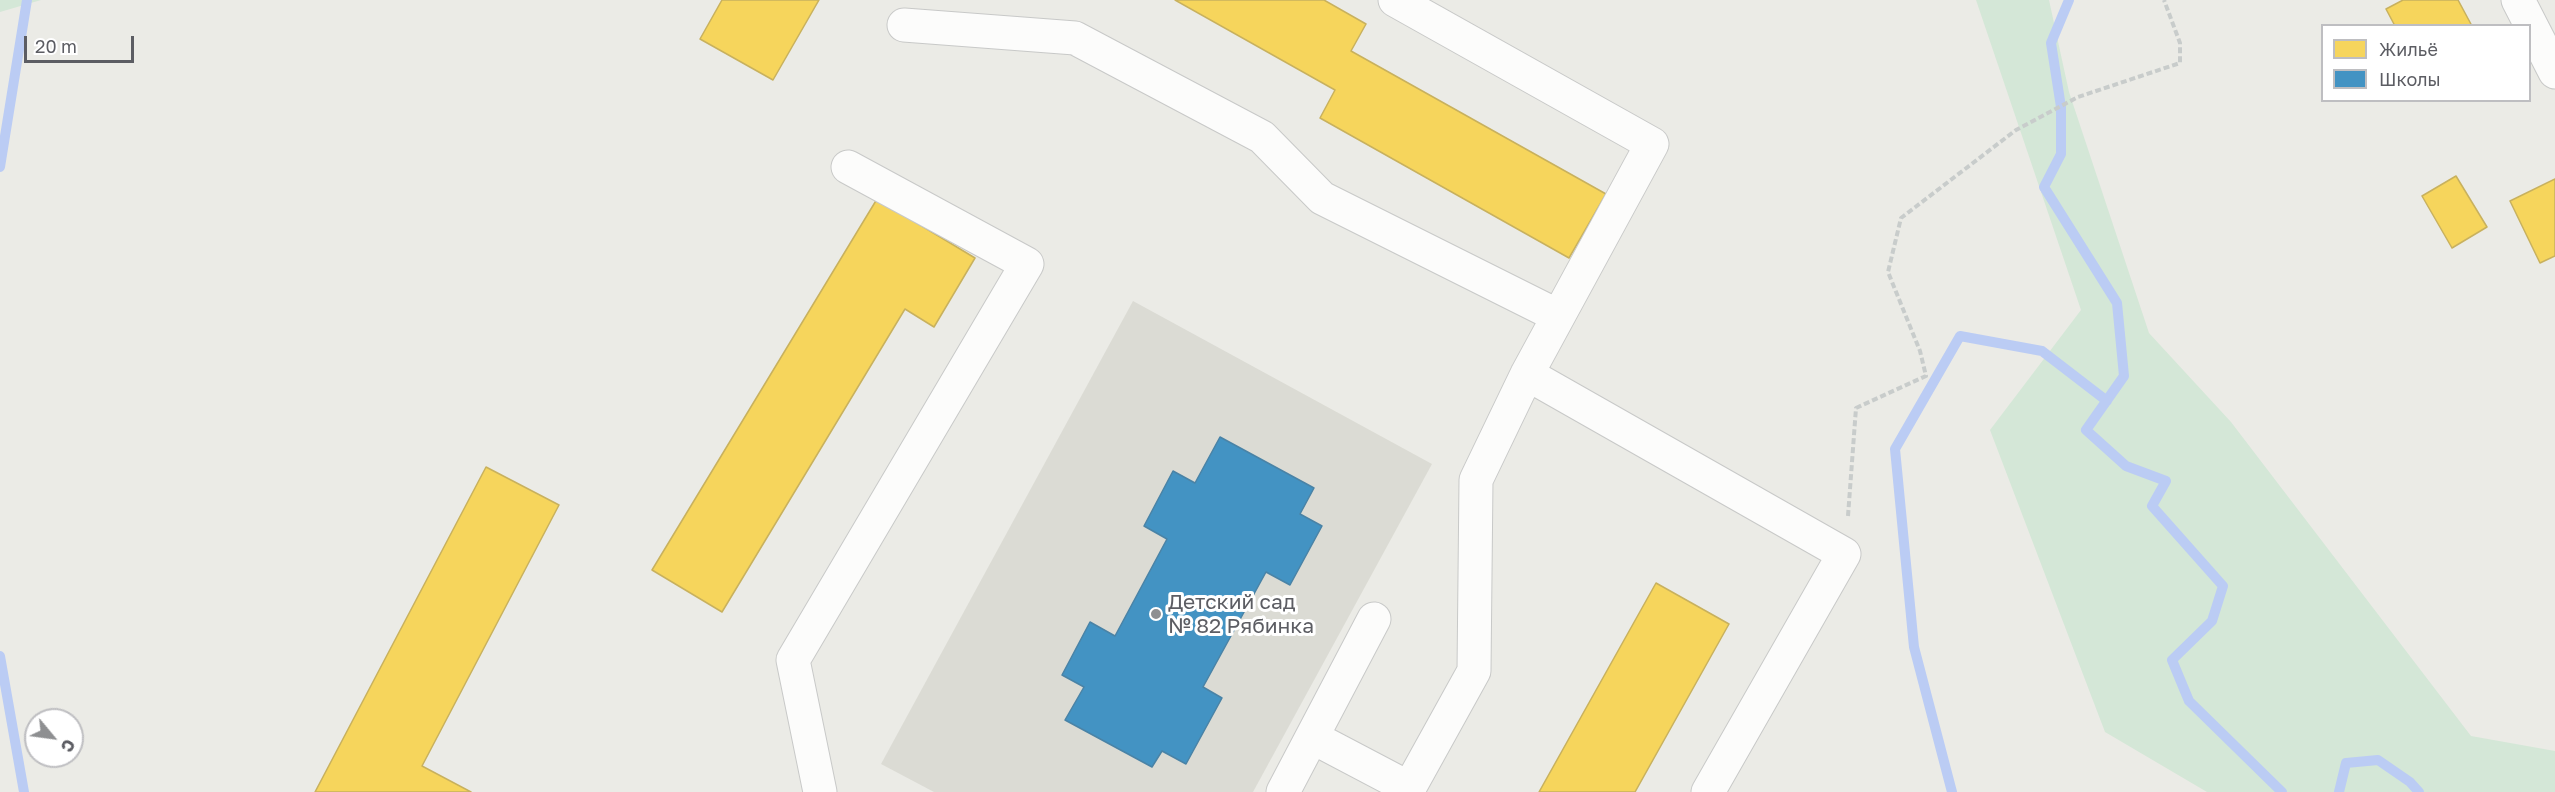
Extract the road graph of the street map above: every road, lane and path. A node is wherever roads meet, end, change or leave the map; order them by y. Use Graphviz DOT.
graph roads {
  1 [pos="1395,0"];
  2 [pos="2164,0"];
  3 [pos="2518,0"];
  4 [pos="2530,24"];
  5 [pos="904,25"];
  6 [pos="2531,25"];
  7 [pos="2555,72"];
  8 [pos="848,167"];
  9 [pos="1558,316"];
  10 [pos="1527,374"];
  11 [pos="1845,554"];
  12 [pos="1374,619"];
  13 [pos="1312,737"];
  14 [pos="1408,790"];
  15 [pos="820,792"];
  16 [pos="1283,792"];
  17 [pos="1708,792"];
  1 -- 9 [label="street"];
  2 -- 11 [label="path"];
  3 -- 4 [label="street"];
  5 -- 9 [label="street"];
  6 -- 7 [label="street"];
  8 -- 15 [label="street"];
  9 -- 10 [label="street"];
  10 -- 11 [label="street"];
  10 -- 14 [label="street"];
  11 -- 17 [label="street"];
  12 -- 13 [label="street"];
  13 -- 14 [label="street"];
  13 -- 16 [label="street"];
}
